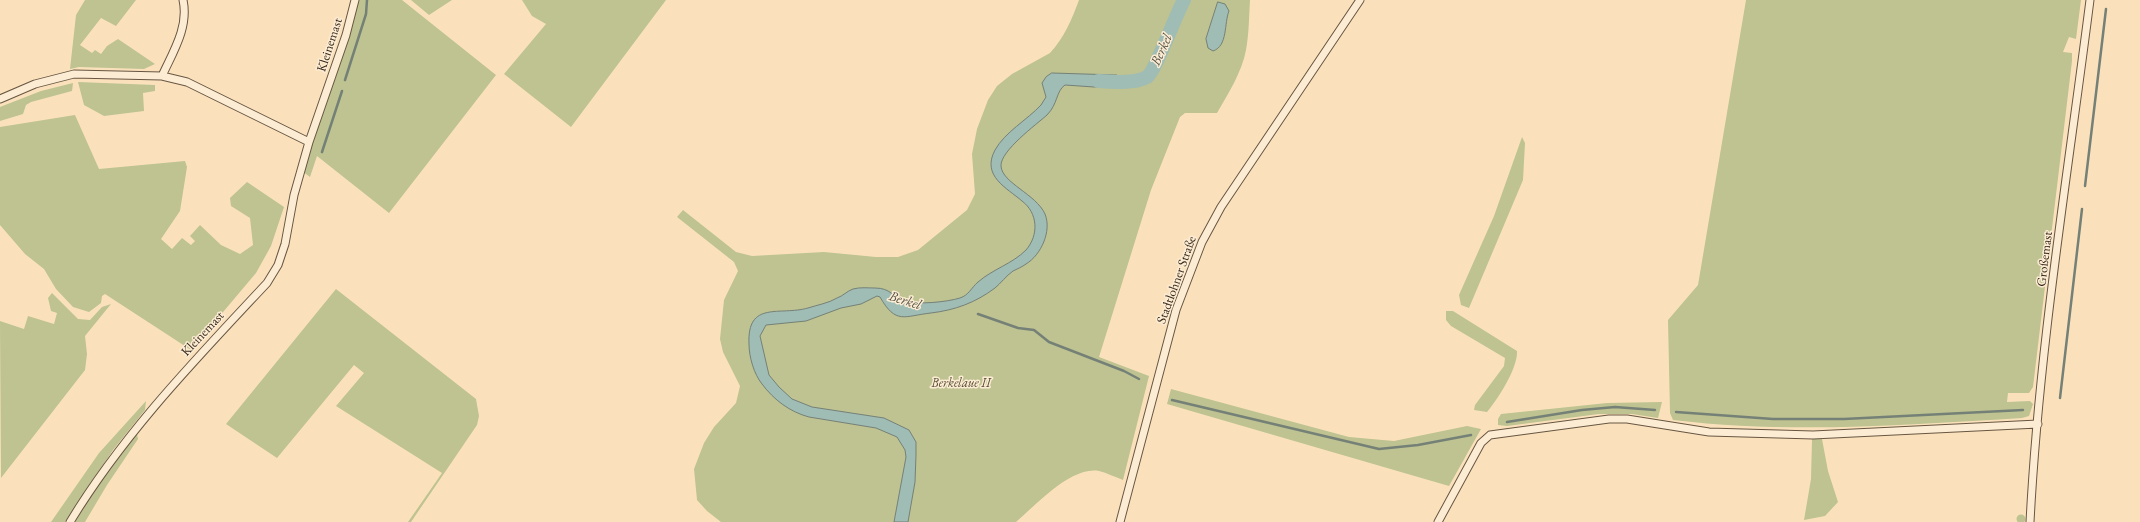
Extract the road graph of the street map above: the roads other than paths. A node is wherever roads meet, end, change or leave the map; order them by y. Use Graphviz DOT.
graph roads {
  1 [pos="183,0"];
  2 [pos="355,0"];
  3 [pos="1360,0"];
  4 [pos="2090,0"];
  5 [pos="162,76"];
  6 [pos="0,99"];
  7 [pos="309,142"];
  8 [pos="2038,424"];
  9 [pos="70,522"];
  10 [pos="1120,522"];
  11 [pos="1438,522"];
  12 [pos="2030,522"];
  1 -- 5 [label="street"];
  2 -- 7 [label="street, Kleinemast"];
  3 -- 10 [label="street, Stadtlohner Straße"];
  4 -- 8 [label="street, Großemast"];
  5 -- 6 [label="street"];
  5 -- 7 [label="street"];
  7 -- 9 [label="street, Kleinemast"];
  8 -- 11 [label="street"];
  8 -- 12 [label="street, Großemast"];
}
